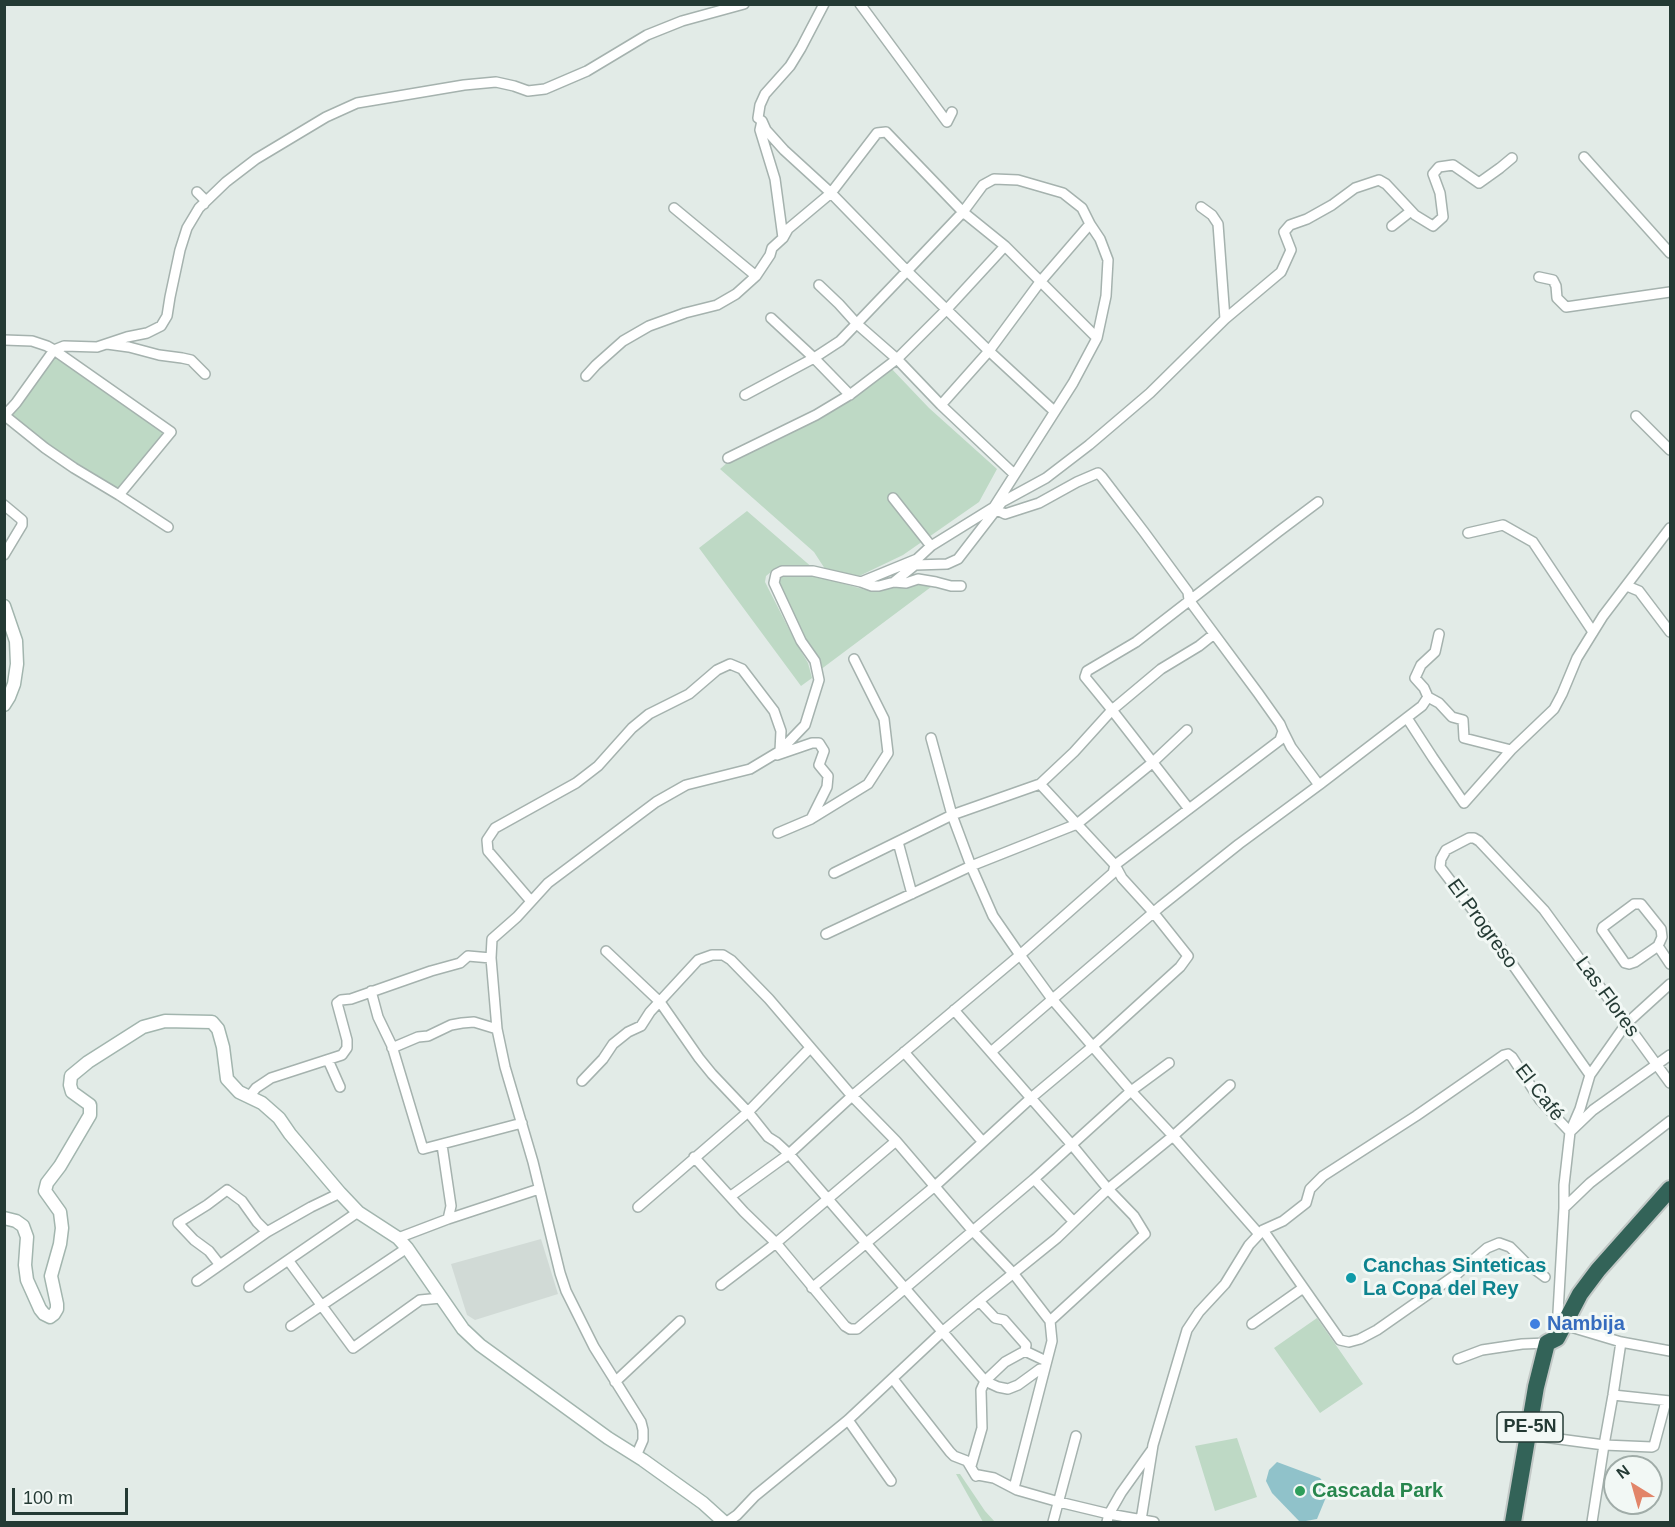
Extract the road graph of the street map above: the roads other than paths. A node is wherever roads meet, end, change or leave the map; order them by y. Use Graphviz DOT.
graph roads {
  1 [pos="744,4"];
  2 [pos="824,4"];
  3 [pos="860,4"];
  4 [pos="952,112"];
  5 [pos="762,121"];
  6 [pos="1584,157"];
  7 [pos="1512,158"];
  8 [pos="197,192"];
  9 [pos="831,194"];
  10 [pos="204,204"];
  11 [pos="1201,207"];
  12 [pos="674,208"];
  13 [pos="1411,211"];
  14 [pos="963,212"];
  15 [pos="1090,224"];
  16 [pos="1392,226"];
  17 [pos="783,238"];
  18 [pos="1005,246"];
  19 [pos="1671,253"];
  20 [pos="907,271"];
  21 [pos="756,276"];
  22 [pos="1539,277"];
  23 [pos="1040,282"];
  24 [pos="819,285"];
  25 [pos="1671,292"];
  26 [pos="947,309"];
  27 [pos="771,318"];
  28 [pos="1225,319"];
  29 [pos="857,324"];
  30 [pos="1097,338"];
  31 [pos="4,340"];
  32 [pos="105,344"];
  33 [pos="54,350"];
  34 [pos="989,351"];
  35 [pos="814,358"];
  36 [pos="897,359"];
  37 [pos="205,374"];
  38 [pos="586,376"];
  39 [pos="745,395"];
  40 [pos="850,395"];
  41 [pos="941,405"];
  42 [pos="1054,411"];
  43 [pos="1636,416"];
  44 [pos="1671,450"];
  45 [pos="728,458"];
  46 [pos="1014,474"];
  47 [pos="119,495"];
  48 [pos="893,498"];
  49 [pos="1318,502"];
  50 [pos="4,505"];
  51 [pos="995,508"];
  52 [pos="168,527"];
  53 [pos="1671,528"];
  54 [pos="1468,532"];
  55 [pos="932,546"];
  56 [pos="4,555"];
  57 [pos="861,582"];
  58 [pos="894,582"];
  59 [pos="961,586"];
  60 [pos="1627,586"];
  61 [pos="1189,600"];
  62 [pos="4,606"];
  63 [pos="1593,632"];
  64 [pos="1671,632"];
  65 [pos="1214,634"];
  66 [pos="1439,634"];
  67 [pos="854,658"];
  68 [pos="1428,697"];
  69 [pos="4,705"];
  70 [pos="1112,710"];
  71 [pos="1407,717"];
  72 [pos="1187,730"];
  73 [pos="1283,731"];
  74 [pos="932,738"];
  75 [pos="1511,750"];
  76 [pos="777,753"];
  77 [pos="1152,763"];
  78 [pos="1040,784"];
  79 [pos="1319,784"];
  80 [pos="1189,809"];
  81 [pos="952,815"];
  82 [pos="811,819"];
  83 [pos="1077,824"];
  84 [pos="778,833"];
  85 [pos="898,842"];
  86 [pos="1115,865"];
  87 [pos="971,866"];
  88 [pos="834,873"];
  89 [pos="912,894"];
  90 [pos="530,900"];
  91 [pos="1544,910"];
  92 [pos="1153,912"];
  93 [pos="826,934"];
  94 [pos="1658,946"];
  95 [pos="606,951"];
  96 [pos="1020,955"];
  97 [pos="491,958"];
  98 [pos="1671,964"];
  99 [pos="1671,984"];
  100 [pos="371,992"];
  101 [pos="1052,999"];
  102 [pos="660,1002"];
  103 [pos="954,1010"];
  104 [pos="1626,1024"];
  105 [pos="497,1029"];
  106 [pos="1092,1047"];
  107 [pos="392,1048"];
  108 [pos="810,1048"];
  109 [pos="904,1052"];
  110 [pos="991,1052"];
  111 [pos="1671,1055"];
  112 [pos="328,1060"];
  113 [pos="1169,1063"];
  114 [pos="1657,1065"];
  115 [pos="1590,1075"];
  116 [pos="582,1081"];
  117 [pos="1671,1083"];
  118 [pos="1230,1085"];
  119 [pos="340,1087"];
  120 [pos="1131,1091"];
  121 [pos="852,1096"];
  122 [pos="249,1097"];
  123 [pos="1031,1098"];
  124 [pos="748,1112"];
  125 [pos="1671,1121"];
  126 [pos="522,1123"];
  127 [pos="1570,1132"];
  128 [pos="1173,1136"];
  129 [pos="896,1141"];
  130 [pos="982,1141"];
  131 [pos="442,1145"];
  132 [pos="1072,1145"];
  133 [pos="789,1154"];
  134 [pos="694,1157"];
  135 [pos="1034,1179"];
  136 [pos="935,1186"];
  137 [pos="539,1189"];
  138 [pos="1108,1189"];
  139 [pos="1671,1189"];
  140 [pos="340,1193"];
  141 [pos="731,1196"];
  142 [pos="827,1199"];
  143 [pos="638,1207"];
  144 [pos="1564,1208"];
  145 [pos="358,1212"];
  146 [pos="4,1218"];
  147 [pos="448,1219"];
  148 [pos="1073,1221"];
  149 [pos="972,1230"];
  150 [pos="267,1232"];
  151 [pos="1261,1232"];
  152 [pos="398,1238"];
  153 [pos="776,1243"];
  154 [pos="865,1243"];
  155 [pos="407,1248"];
  156 [pos="288,1260"];
  157 [pos="220,1265"];
  158 [pos="1013,1273"];
  159 [pos="1545,1277"];
  160 [pos="196,1281"];
  161 [pos="721,1285"];
  162 [pos="249,1287"];
  163 [pos="812,1288"];
  164 [pos="1304,1288"];
  165 [pos="905,1289"];
  166 [pos="441,1298"];
  167 [pos="979,1301"];
  168 [pos="321,1305"];
  169 [pos="680,1321"];
  170 [pos="1050,1321"];
  171 [pos="1252,1324"];
  172 [pos="291,1326"];
  173 [pos="942,1332"];
  174 [pos="1556,1335"];
  175 [pos="1621,1342"];
  176 [pos="1025,1351"];
  177 [pos="1671,1351"];
  178 [pos="1458,1359"];
  179 [pos="1047,1361"];
  180 [pos="1044,1372"];
  181 [pos="893,1379"];
  182 [pos="615,1382"];
  183 [pos="985,1382"];
  184 [pos="1613,1395"];
  185 [pos="1668,1401"];
  186 [pos="848,1420"];
  187 [pos="1529,1434"];
  188 [pos="1076,1436"];
  189 [pos="1604,1444"];
  190 [pos="1152,1449"];
  191 [pos="636,1456"];
  192 [pos="971,1467"];
  193 [pos="891,1481"];
  194 [pos="1014,1488"];
  195 [pos="1059,1502"];
  196 [pos="1108,1518"];
  197 [pos="1141,1520"];
  198 [pos="726,1522"];
  199 [pos="1053,1522"];
  200 [pos="1154,1522"];
  201 [pos="1513,1522"];
  202 [pos="1592,1522"];
  1 -- 10 [label="street"];
  2 -- 5 [label="street"];
  3 -- 4 [label="street"];
  5 -- 9 [label="street"];
  5 -- 17 [label="street"];
  6 -- 19 [label="street"];
  7 -- 13 [label="street"];
  8 -- 10 [label="street"];
  9 -- 14 [label="street"];
  9 -- 17 [label="street"];
  9 -- 20 [label="street"];
  10 -- 32 [label="street"];
  11 -- 28 [label="street"];
  12 -- 21 [label="street"];
  13 -- 16 [label="street"];
  13 -- 28 [label="street"];
  14 -- 15 [label="street"];
  14 -- 18 [label="street"];
  14 -- 20 [label="street"];
  15 -- 23 [label="street"];
  15 -- 30 [label="street"];
  17 -- 21 [label="street"];
  18 -- 23 [label="street"];
  18 -- 26 [label="street"];
  20 -- 26 [label="street"];
  20 -- 29 [label="street"];
  21 -- 38 [label="street"];
  22 -- 25 [label="street"];
  23 -- 30 [label="street"];
  23 -- 34 [label="street"];
  24 -- 29 [label="street"];
  26 -- 34 [label="street"];
  26 -- 36 [label="street"];
  27 -- 35 [label="street"];
  28 -- 51 [label="street"];
  29 -- 35 [label="street"];
  29 -- 36 [label="street"];
  30 -- 42 [label="street"];
  31 -- 33 [label="street"];
  32 -- 33 [label="street"];
  32 -- 37 [label="street"];
  33 -- 47 [label="street"];
  33 -- 47 [label="street"];
  34 -- 41 [label="street"];
  34 -- 42 [label="street"];
  35 -- 39 [label="street"];
  35 -- 40 [label="street"];
  36 -- 40 [label="street"];
  36 -- 41 [label="street"];
  40 -- 45 [label="street"];
  41 -- 46 [label="street"];
  42 -- 46 [label="street"];
  43 -- 44 [label="street"];
  46 -- 51 [label="street"];
  47 -- 52 [label="street"];
  48 -- 55 [label="street"];
  49 -- 61 [label="street"];
  50 -- 56 [label="street"];
  51 -- 55 [label="street"];
  51 -- 58 [label="street"];
  51 -- 61 [label="street"];
  53 -- 60 [label="street"];
  54 -- 63 [label="street"];
  55 -- 57 [label="street"];
  57 -- 58 [label="street"];
  57 -- 76 [label="street"];
  58 -- 59 [label="street"];
  60 -- 63 [label="street"];
  60 -- 64 [label="street"];
  61 -- 65 [label="street"];
  61 -- 70 [label="street"];
  62 -- 69 [label="street"];
  63 -- 75 [label="street"];
  65 -- 70 [label="street"];
  65 -- 73 [label="street"];
  66 -- 68 [label="street"];
  67 -- 82 [label="street"];
  68 -- 71 [label="street"];
  68 -- 75 [label="street"];
  70 -- 77 [label="street"];
  70 -- 78 [label="street"];
  71 -- 75 [label="street"];
  71 -- 79 [label="street"];
  72 -- 77 [label="street"];
  73 -- 79 [label="street"];
  73 -- 80 [label="street"];
  74 -- 81 [label="street"];
  76 -- 82 [label="street"];
  76 -- 90 [label="street"];
  76 -- 90 [label="street"];
  77 -- 80 [label="street"];
  77 -- 83 [label="street"];
  78 -- 81 [label="street"];
  78 -- 83 [label="street"];
  79 -- 92 [label="street"];
  80 -- 86 [label="street"];
  81 -- 85 [label="street"];
  81 -- 87 [label="street"];
  82 -- 84 [label="street"];
  83 -- 86 [label="street"];
  83 -- 87 [label="street"];
  85 -- 88 [label="street"];
  85 -- 89 [label="street"];
  86 -- 92 [label="street"];
  86 -- 96 [label="street"];
  87 -- 89 [label="street"];
  87 -- 96 [label="street"];
  89 -- 93 [label="street"];
  90 -- 97 [label="street"];
  91 -- 104 [label="street, Las Flores"];
  91 -- 115 [label="street, El Progreso"];
  92 -- 101 [label="street"];
  92 -- 106 [label="street"];
  94 -- 94 [label="street"];
  94 -- 98 [label="street"];
  95 -- 102 [label="street"];
  96 -- 101 [label="street"];
  96 -- 103 [label="street"];
  97 -- 100 [label="street"];
  97 -- 105 [label="street"];
  99 -- 104 [label="street"];
  100 -- 107 [label="street"];
  100 -- 112 [label="street"];
  101 -- 106 [label="street"];
  101 -- 110 [label="street"];
  102 -- 108 [label="street"];
  102 -- 116 [label="street"];
  102 -- 124 [label="street"];
  103 -- 109 [label="street"];
  103 -- 110 [label="street"];
  104 -- 114 [label="street, Las Flores"];
  104 -- 115 [label="street"];
  105 -- 107 [label="street"];
  105 -- 126 [label="street"];
  106 -- 120 [label="street"];
  106 -- 123 [label="street"];
  107 -- 131 [label="street"];
  108 -- 121 [label="street"];
  108 -- 124 [label="street"];
  109 -- 121 [label="street"];
  109 -- 130 [label="street"];
  110 -- 123 [label="street"];
  111 -- 114 [label="street"];
  112 -- 119 [label="street"];
  112 -- 122 [label="street"];
  113 -- 120 [label="street"];
  114 -- 117 [label="street, Las Flores"];
  114 -- 127 [label="street"];
  115 -- 127 [label="street"];
  118 -- 128 [label="street"];
  120 -- 128 [label="street"];
  120 -- 132 [label="street"];
  121 -- 129 [label="street"];
  121 -- 133 [label="street"];
  122 -- 140 [label="street"];
  122 -- 146 [label="street"];
  123 -- 130 [label="street"];
  123 -- 132 [label="street"];
  124 -- 133 [label="street"];
  124 -- 134 [label="street"];
  125 -- 144 [label="street"];
  126 -- 131 [label="street"];
  126 -- 137 [label="street"];
  127 -- 144 [label="street"];
  127 -- 151 [label="street, El Café"];
  128 -- 138 [label="street"];
  128 -- 151 [label="street"];
  129 -- 136 [label="street"];
  129 -- 142 [label="street"];
  130 -- 136 [label="street"];
  131 -- 147 [label="street"];
  132 -- 135 [label="street"];
  132 -- 138 [label="street"];
  133 -- 141 [label="street"];
  133 -- 142 [label="street"];
  134 -- 141 [label="street"];
  134 -- 143 [label="street"];
  135 -- 148 [label="street"];
  135 -- 149 [label="street"];
  136 -- 149 [label="street"];
  136 -- 154 [label="street"];
  137 -- 147 [label="street"];
  137 -- 182 [label="street"];
  138 -- 148 [label="street"];
  138 -- 170 [label="street"];
  139 -- 174 [label="highway, PE-5N"];
  140 -- 145 [label="street"];
  140 -- 150 [label="street"];
  141 -- 153 [label="street"];
  142 -- 153 [label="street"];
  142 -- 154 [label="street"];
  144 -- 174 [label="street"];
  145 -- 152 [label="street"];
  145 -- 156 [label="street"];
  147 -- 152 [label="street"];
  148 -- 158 [label="street"];
  149 -- 158 [label="street"];
  149 -- 165 [label="street"];
  150 -- 157 [label="street"];
  150 -- 157 [label="street"];
  151 -- 164 [label="street"];
  151 -- 190 [label="street"];
  152 -- 155 [label="street"];
  153 -- 161 [label="street"];
  153 -- 163 [label="street"];
  154 -- 163 [label="street"];
  154 -- 165 [label="street"];
  155 -- 166 [label="street"];
  155 -- 168 [label="street"];
  156 -- 162 [label="street"];
  156 -- 168 [label="street"];
  157 -- 160 [label="street"];
  158 -- 167 [label="street"];
  158 -- 170 [label="street"];
  159 -- 164 [label="street"];
  163 -- 165 [label="street"];
  164 -- 171 [label="street"];
  165 -- 173 [label="street"];
  166 -- 168 [label="street"];
  166 -- 191 [label="street"];
  167 -- 173 [label="street"];
  167 -- 176 [label="street"];
  168 -- 172 [label="street"];
  169 -- 182 [label="street"];
  170 -- 179 [label="street"];
  173 -- 181 [label="street"];
  173 -- 183 [label="street"];
  174 -- 175 [label="street"];
  174 -- 178 [label="street"];
  174 -- 187 [label="highway, PE-5N"];
  175 -- 177 [label="street"];
  175 -- 184 [label="street"];
  176 -- 179 [label="street"];
  176 -- 183 [label="street"];
  179 -- 180 [label="street"];
  180 -- 183 [label="street"];
  180 -- 194 [label="street"];
  181 -- 186 [label="street"];
  181 -- 192 [label="street"];
  182 -- 191 [label="street"];
  183 -- 192 [label="street"];
  184 -- 185 [label="street"];
  184 -- 189 [label="street"];
  185 -- 189 [label="street"];
  186 -- 193 [label="street"];
  186 -- 198 [label="street"];
  187 -- 189 [label="street"];
  187 -- 201 [label="highway, PE-5N"];
  188 -- 195 [label="street"];
  189 -- 202 [label="street"];
  190 -- 196 [label="street"];
  190 -- 197 [label="street"];
  191 -- 198 [label="street"];
  192 -- 194 [label="street"];
  194 -- 195 [label="street"];
  195 -- 196 [label="street"];
  195 -- 199 [label="street"];
  196 -- 197 [label="street"];
  197 -- 200 [label="street"];
}
